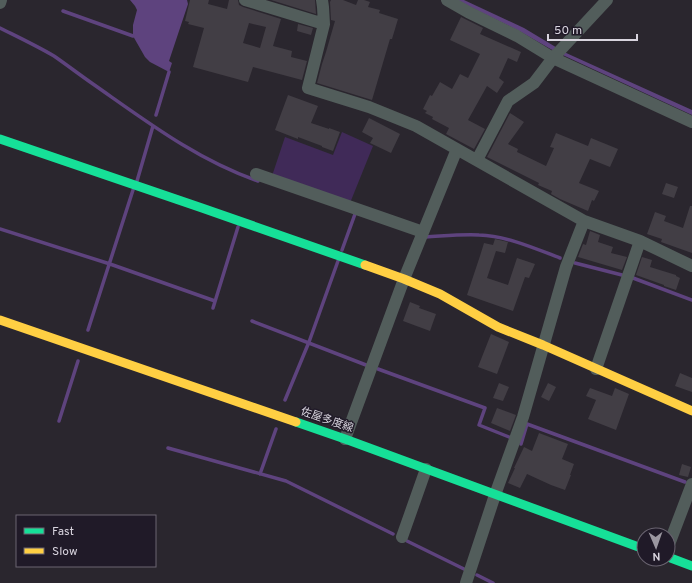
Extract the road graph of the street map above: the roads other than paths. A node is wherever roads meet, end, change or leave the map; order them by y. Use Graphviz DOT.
graph roads {
  1 [pos="245,0"];
  2 [pos="322,0"];
  3 [pos="447,0"];
  4 [pos="607,0"];
  5 [pos="324,24"];
  6 [pos="557,54"];
  7 [pos="692,122"];
  8 [pos="0,139"];
  9 [pos="457,150"];
  10 [pos="477,160"];
  11 [pos="256,174"];
  12 [pos="584,221"];
  13 [pos="423,232"];
  14 [pos="640,240"];
  15 [pos="692,266"];
  16 [pos="404,280"];
  17 [pos="0,320"];
  18 [pos="544,345"];
  19 [pos="596,369"];
  20 [pos="692,411"];
  21 [pos="345,439"];
  22 [pos="426,469"];
  23 [pos="692,484"];
  24 [pos="495,495"];
  25 [pos="676,527"];
  26 [pos="402,537"];
  27 [pos="636,546"];
  28 [pos="676,560"];
  29 [pos="692,566"];
  30 [pos="466,583"];
  1 -- 5 [label="street"];
  2 -- 5 [label="street"];
  3 -- 6 [label="street"];
  4 -- 6 [label="street"];
  5 -- 9 [label="street"];
  6 -- 7 [label="street"];
  6 -- 10 [label="street"];
  8 -- 16 [label="street"];
  9 -- 10 [label="street"];
  9 -- 13 [label="street"];
  10 -- 12 [label="street"];
  11 -- 13 [label="street"];
  12 -- 14 [label="street"];
  12 -- 18 [label="street"];
  13 -- 16 [label="street"];
  14 -- 15 [label="street"];
  14 -- 19 [label="street"];
  16 -- 18 [label="street"];
  16 -- 21 [label="street"];
  17 -- 21 [label="street, 佐屋多度線"];
  18 -- 19 [label="street"];
  18 -- 24 [label="street"];
  19 -- 20 [label="street"];
  21 -- 22 [label="street, 佐屋多度線"];
  22 -- 24 [label="street, 佐屋多度線"];
  22 -- 26 [label="street"];
  23 -- 25 [label="street"];
  24 -- 27 [label="street, 佐屋多度線"];
  24 -- 30 [label="street"];
  28 -- 29 [label="street"];
}
